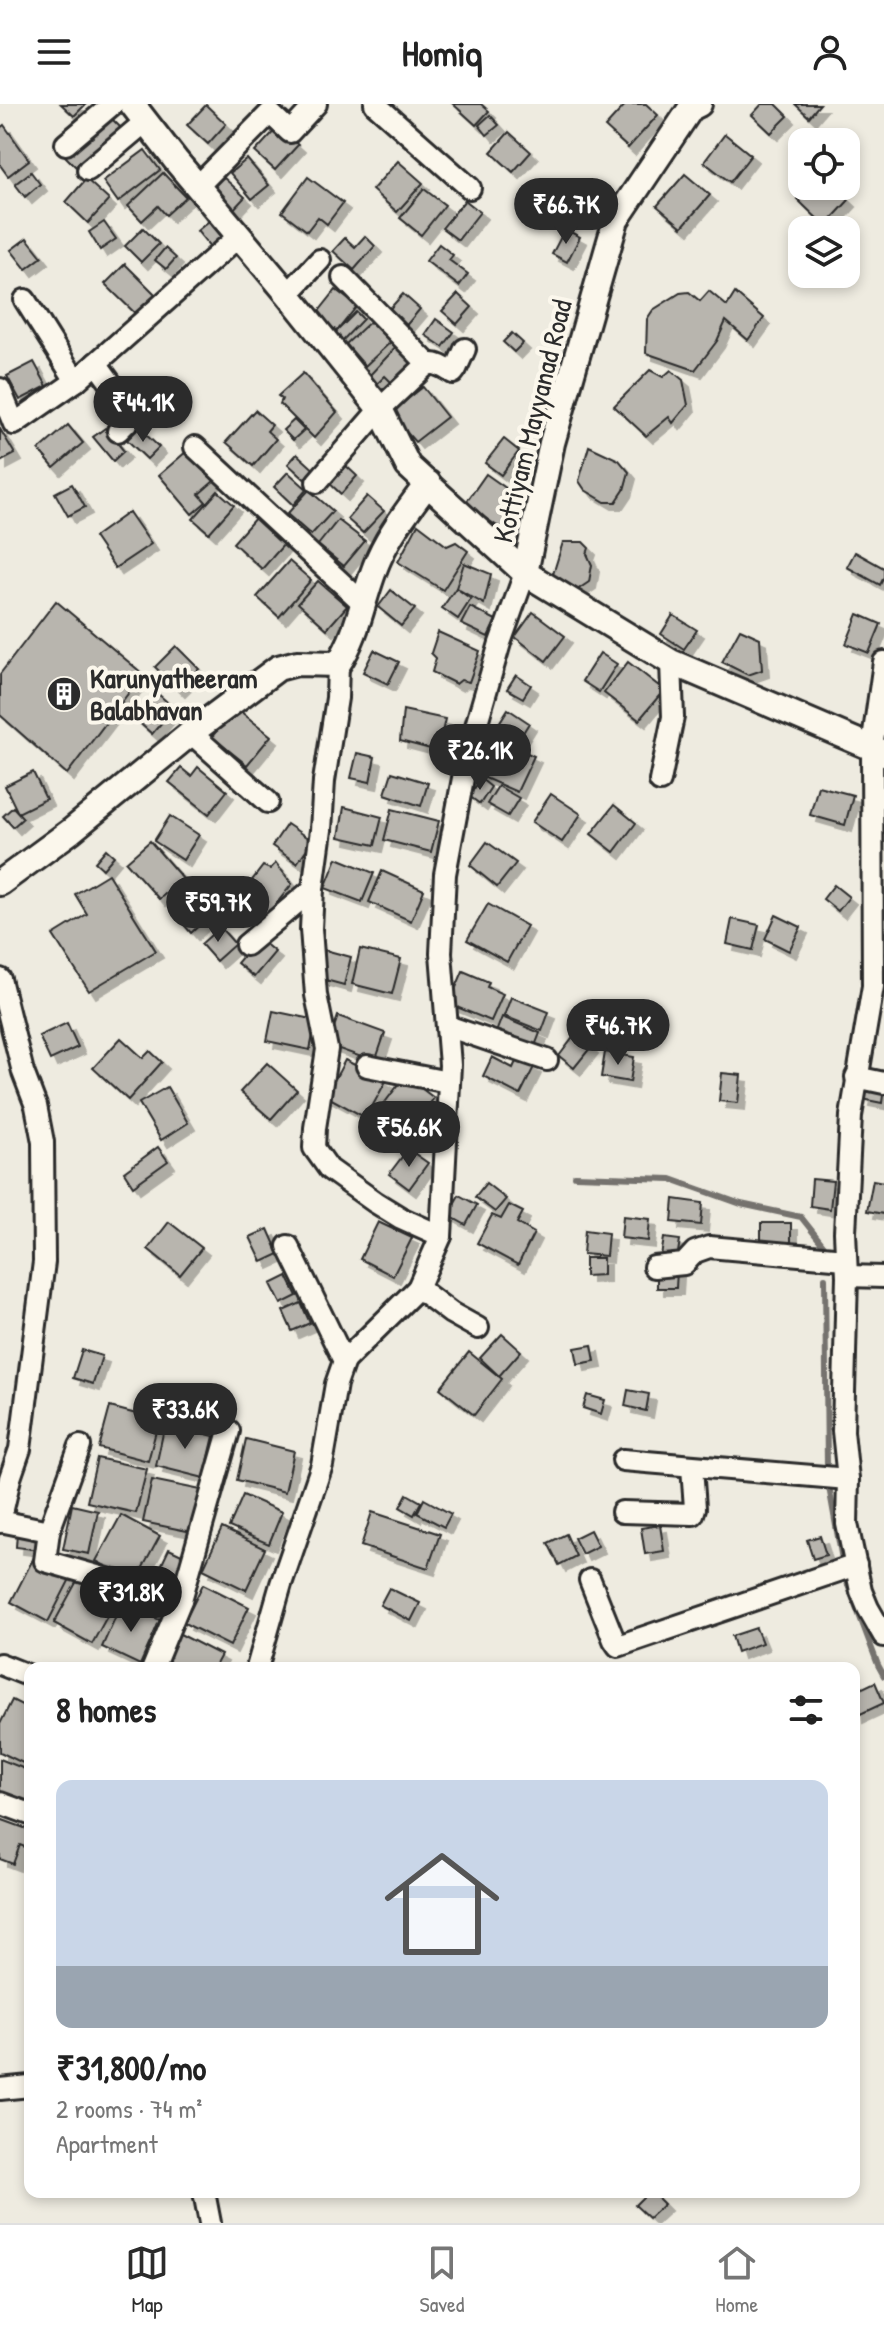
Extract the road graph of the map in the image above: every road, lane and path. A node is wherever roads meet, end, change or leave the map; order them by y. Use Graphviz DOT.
graph roads {
  1 [pos="113,104"];
  2 [pos="316,104"];
  3 [pos="375,104"];
  4 [pos="699,104"];
  5 [pos="270,108"];
  6 [pos="138,113"];
  7 [pos="66,144"];
  8 [pos="88,170"];
  9 [pos="197,187"];
  10 [pos="470,188"];
  11 [pos="239,236"];
  12 [pos="320,260"];
  13 [pos="343,277"];
  14 [pos="288,294"];
  15 [pos="25,300"];
  16 [pos="465,349"];
  17 [pos="96,363"];
  18 [pos="428,364"];
  19 [pos="76,381"];
  20 [pos="0,389"];
  21 [pos="380,409"];
  22 [pos="118,431"];
  23 [pos="195,447"];
  24 [pos="317,482"];
  25 [pos="428,483"];
  26 [pos="525,573"];
  27 [pos="364,604"];
  28 [pos="671,662"];
  29 [pos="884,662"];
  30 [pos="338,664"];
  31 [pos="191,733"];
  32 [pos="878,750"];
  33 [pos="660,781"];
  34 [pos="268,802"];
  35 [pos="0,883"];
  36 [pos="313,889"];
  37 [pos="246,945"];
  38 [pos="0,979"];
  39 [pos="447,1026"];
  40 [pos="547,1060"];
  41 [pos="367,1066"];
  42 [pos="856,1077"];
  43 [pos="448,1082"];
  44 [pos="884,1083"];
  45 [pos="441,1236"];
  46 [pos="288,1246"];
  47 [pos="654,1267"];
  48 [pos="846,1268"];
  49 [pos="884,1277"];
  50 [pos="418,1288"];
  51 [pos="478,1328"];
  52 [pos="344,1361"];
  53 [pos="229,1431"];
  54 [pos="80,1446"];
  55 [pos="623,1460"];
  56 [pos="692,1467"];
  57 [pos="848,1479"];
  58 [pos="622,1512"];
  59 [pos="0,1522"];
  60 [pos="49,1531"];
  61 [pos="856,1565"];
  62 [pos="590,1580"];
  63 [pos="181,1600"];
  64 [pos="884,1636"];
  65 [pos="155,1662"];
  66 [pos="259,1662"];
  67 [pos="0,1664"];
  68 [pos="24,1674"];
  69 [pos="0,1803"];
  70 [pos="24,1812"];
  71 [pos="24,2087"];
  72 [pos="0,2089"];
  73 [pos="205,2198"];
  74 [pos="210,2223"];
  1 -- 7 [label="street"];
  2 -- 5 [label="street"];
  3 -- 10 [label="street"];
  4 -- 26 [label="street, Kottiyam Mayyanad Road"];
  5 -- 9 [label="street"];
  6 -- 8 [label="street"];
  6 -- 9 [label="street"];
  9 -- 11 [label="street"];
  11 -- 14 [label="street"];
  11 -- 17 [label="street"];
  12 -- 14 [label="street"];
  13 -- 18 [label="street"];
  14 -- 21 [label="street"];
  15 -- 19 [label="street"];
  16 -- 18 [label="street"];
  17 -- 19 [label="street"];
  17 -- 22 [label="street"];
  18 -- 21 [label="street"];
  19 -- 20 [label="street"];
  21 -- 24 [label="street"];
  21 -- 25 [label="street"];
  23 -- 27 [label="street"];
  25 -- 26 [label="street"];
  25 -- 27 [label="street"];
  26 -- 28 [label="street, Kottiyam Mayyanad Road"];
  26 -- 39 [label="street"];
  27 -- 30 [label="street"];
  28 -- 32 [label="street, Kottiyam Mayyanad Road"];
  28 -- 33 [label="street"];
  29 -- 32 [label="street"];
  30 -- 31 [label="street"];
  30 -- 36 [label="street"];
  31 -- 34 [label="street"];
  31 -- 35 [label="street"];
  32 -- 42 [label="street"];
  36 -- 37 [label="street"];
  36 -- 45 [label="street"];
  38 -- 59 [label="street"];
  39 -- 40 [label="street"];
  39 -- 43 [label="street"];
  41 -- 43 [label="street"];
  42 -- 44 [label="street"];
  42 -- 48 [label="street"];
  43 -- 45 [label="street"];
  45 -- 50 [label="street"];
  46 -- 52 [label="street"];
  47 -- 48 [label="street"];
  48 -- 49 [label="street"];
  48 -- 57 [label="street"];
  50 -- 51 [label="street"];
  50 -- 52 [label="street"];
  52 -- 66 [label="street"];
  53 -- 63 [label="street"];
  54 -- 60 [label="street"];
  55 -- 56 [label="street"];
  56 -- 57 [label="street"];
  56 -- 58 [label="street"];
  57 -- 61 [label="street"];
  59 -- 60 [label="street"];
  60 -- 63 [label="street"];
  61 -- 62 [label="street"];
  61 -- 64 [label="street"];
  63 -- 65 [label="street"];
  67 -- 68 [label="street"];
  69 -- 70 [label="street"];
  71 -- 72 [label="street"];
  73 -- 74 [label="street"];
}
